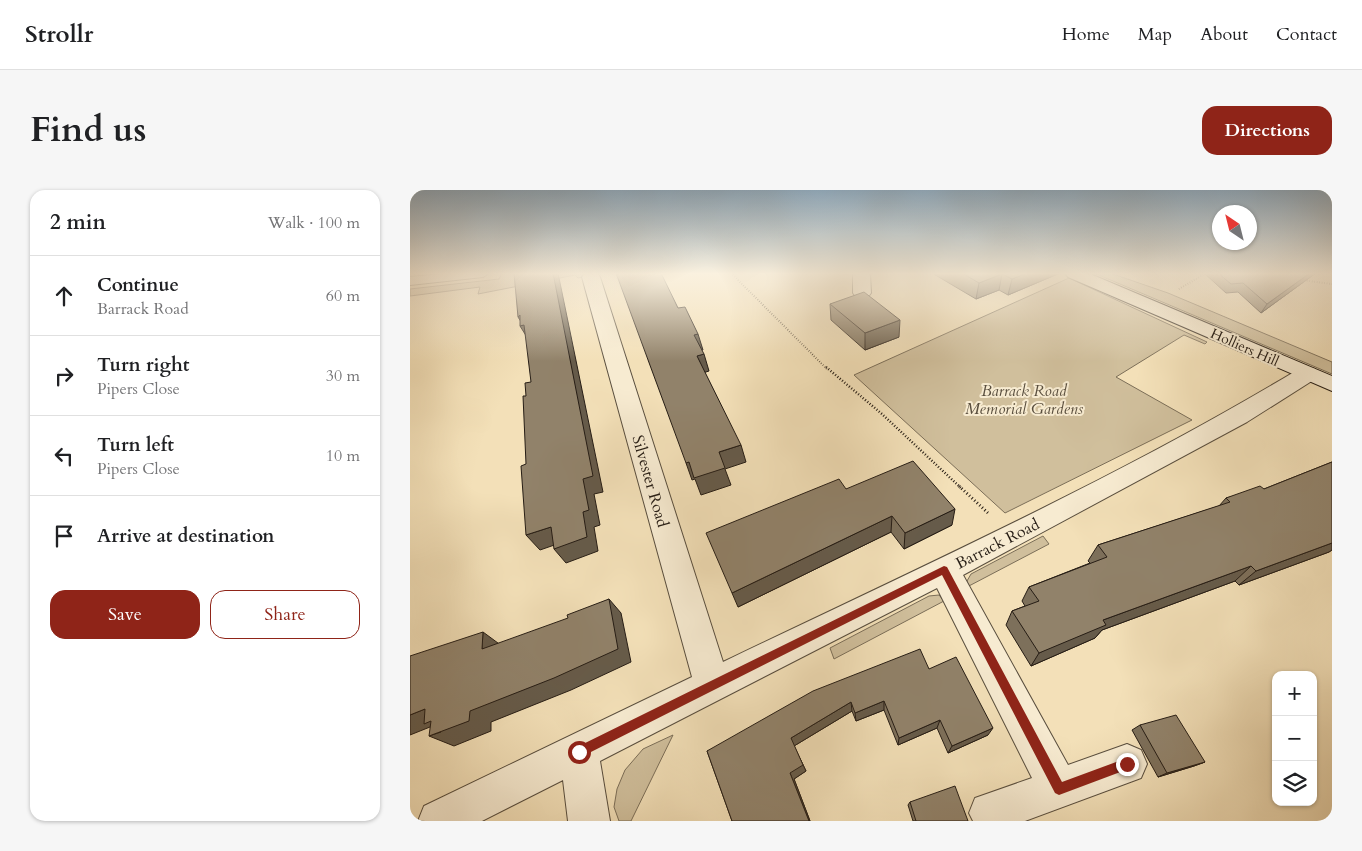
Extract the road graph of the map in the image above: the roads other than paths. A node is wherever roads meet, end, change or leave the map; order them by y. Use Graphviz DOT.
graph roads {
  1 [pos="599,302"];
  2 [pos="1142,302"];
  3 [pos="1319,379"];
  4 [pos="944,570"];
  5 [pos="712,686"];
  6 [pos="579,752"];
  7 [pos="1127,764"];
  8 [pos="1059,789"];
  9 [pos="990,813"];
  10 [pos="439,821"];
  11 [pos="589,821"];
  1 -- 5 [label="street, Silvester Road"];
  2 -- 3 [label="street, Holliers Hill"];
  3 -- 4 [label="street, Barrack Road"];
  4 -- 5 [label="street, Barrack Road"];
  4 -- 8 [label="street"];
  5 -- 6 [label="street, Barrack Road"];
  6 -- 10 [label="street, Barrack Road"];
  6 -- 11 [label="street"];
  7 -- 8 [label="street"];
  8 -- 9 [label="street"];
}
